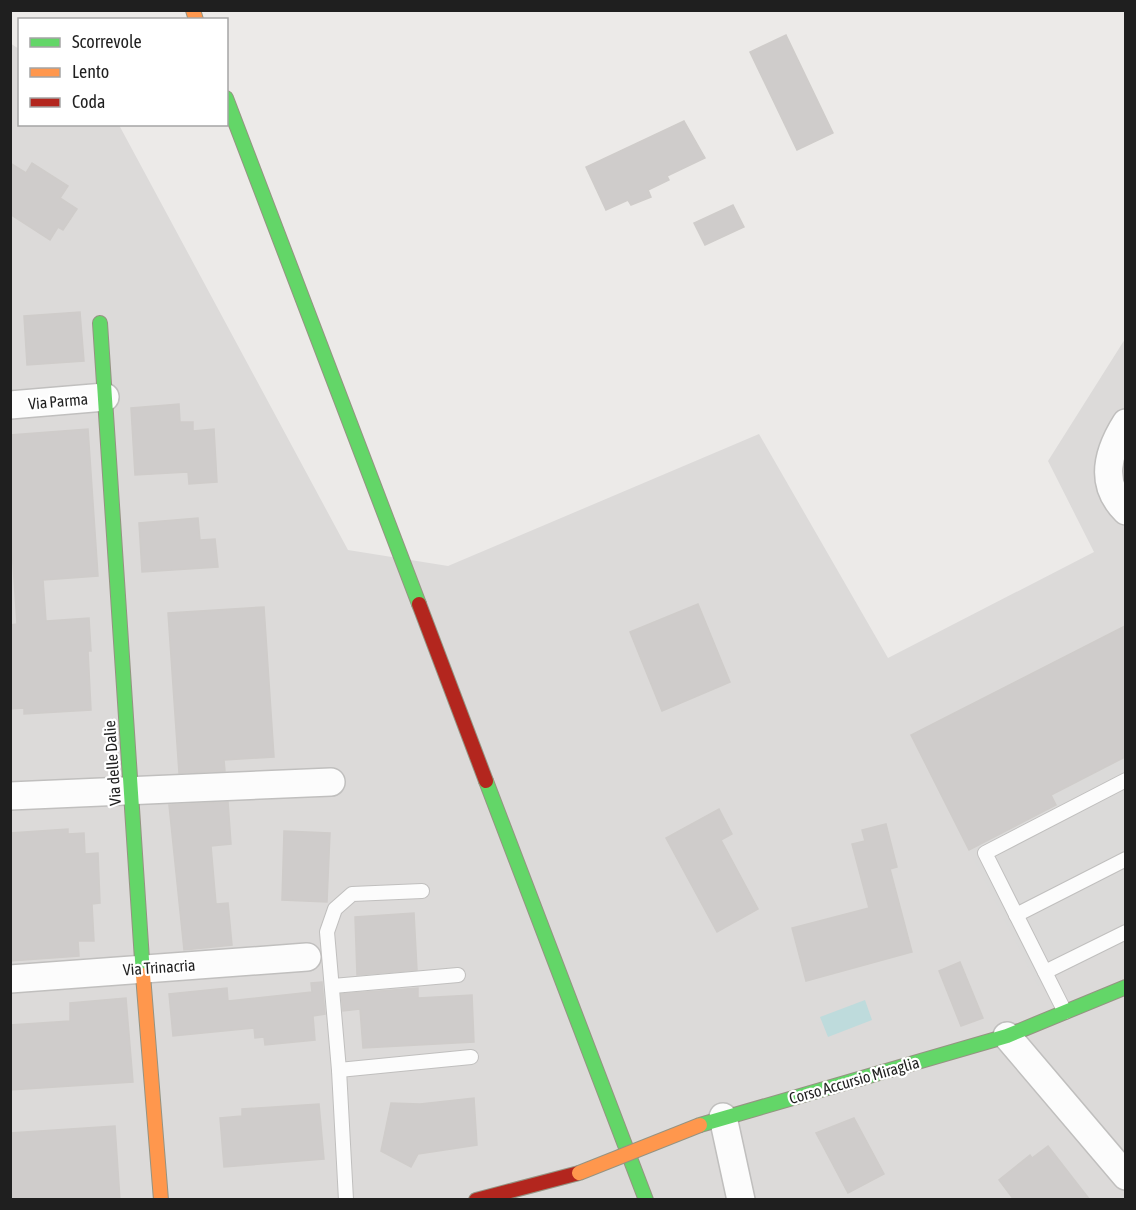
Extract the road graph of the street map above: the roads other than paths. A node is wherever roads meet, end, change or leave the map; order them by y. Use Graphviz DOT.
graph roads {
  1 [pos="228,104"];
  2 [pos="100,323"];
  3 [pos="105,397"];
  4 [pos="10,405"];
  5 [pos="1125,423"];
  6 [pos="1125,511"];
  7 [pos="1125,780"];
  8 [pos="331,782"];
  9 [pos="130,792"];
  10 [pos="10,796"];
  11 [pos="1125,859"];
  12 [pos="422,891"];
  13 [pos="1016,915"];
  14 [pos="1125,932"];
  15 [pos="307,957"];
  16 [pos="142,968"];
  17 [pos="1045,972"];
  18 [pos="458,975"];
  19 [pos="10,979"];
  20 [pos="333,986"];
  21 [pos="1125,987"];
  22 [pos="1065,1012"];
  23 [pos="1008,1036"];
  24 [pos="471,1057"];
  25 [pos="339,1070"];
  26 [pos="712,1121"];
  27 [pos="1125,1176"];
  28 [pos="533,1193"];
  29 [pos="161,1200"];
  30 [pos="346,1200"];
  31 [pos="476,1200"];
  32 [pos="646,1200"];
  33 [pos="741,1200"];
  1 -- 32 [label="street"];
  2 -- 3 [label="street, Via delle Dalie"];
  3 -- 4 [label="street, Via Parma"];
  3 -- 9 [label="street, Via delle Dalie"];
  5 -- 6 [label="street"];
  7 -- 13 [label="lane"];
  8 -- 9 [label="street"];
  9 -- 10 [label="street"];
  9 -- 16 [label="street, Via delle Dalie"];
  11 -- 13 [label="lane"];
  12 -- 20 [label="lane"];
  13 -- 17 [label="lane"];
  14 -- 17 [label="lane"];
  15 -- 16 [label="street, Via Trinacria"];
  16 -- 19 [label="street, Via Trinacria"];
  16 -- 29 [label="street, Via delle Dalie"];
  17 -- 22 [label="lane"];
  18 -- 20 [label="lane"];
  20 -- 25 [label="lane"];
  21 -- 22 [label="street, Corso Accursio Miraglia"];
  22 -- 23 [label="street, Corso Accursio Miraglia"];
  23 -- 26 [label="street, Corso Accursio Miraglia"];
  23 -- 27 [label="street"];
  24 -- 25 [label="lane"];
  25 -- 30 [label="lane"];
  26 -- 28 [label="street, Corso Accursio Miraglia, bridge"];
  26 -- 33 [label="street"];
  28 -- 31 [label="street"];
}
